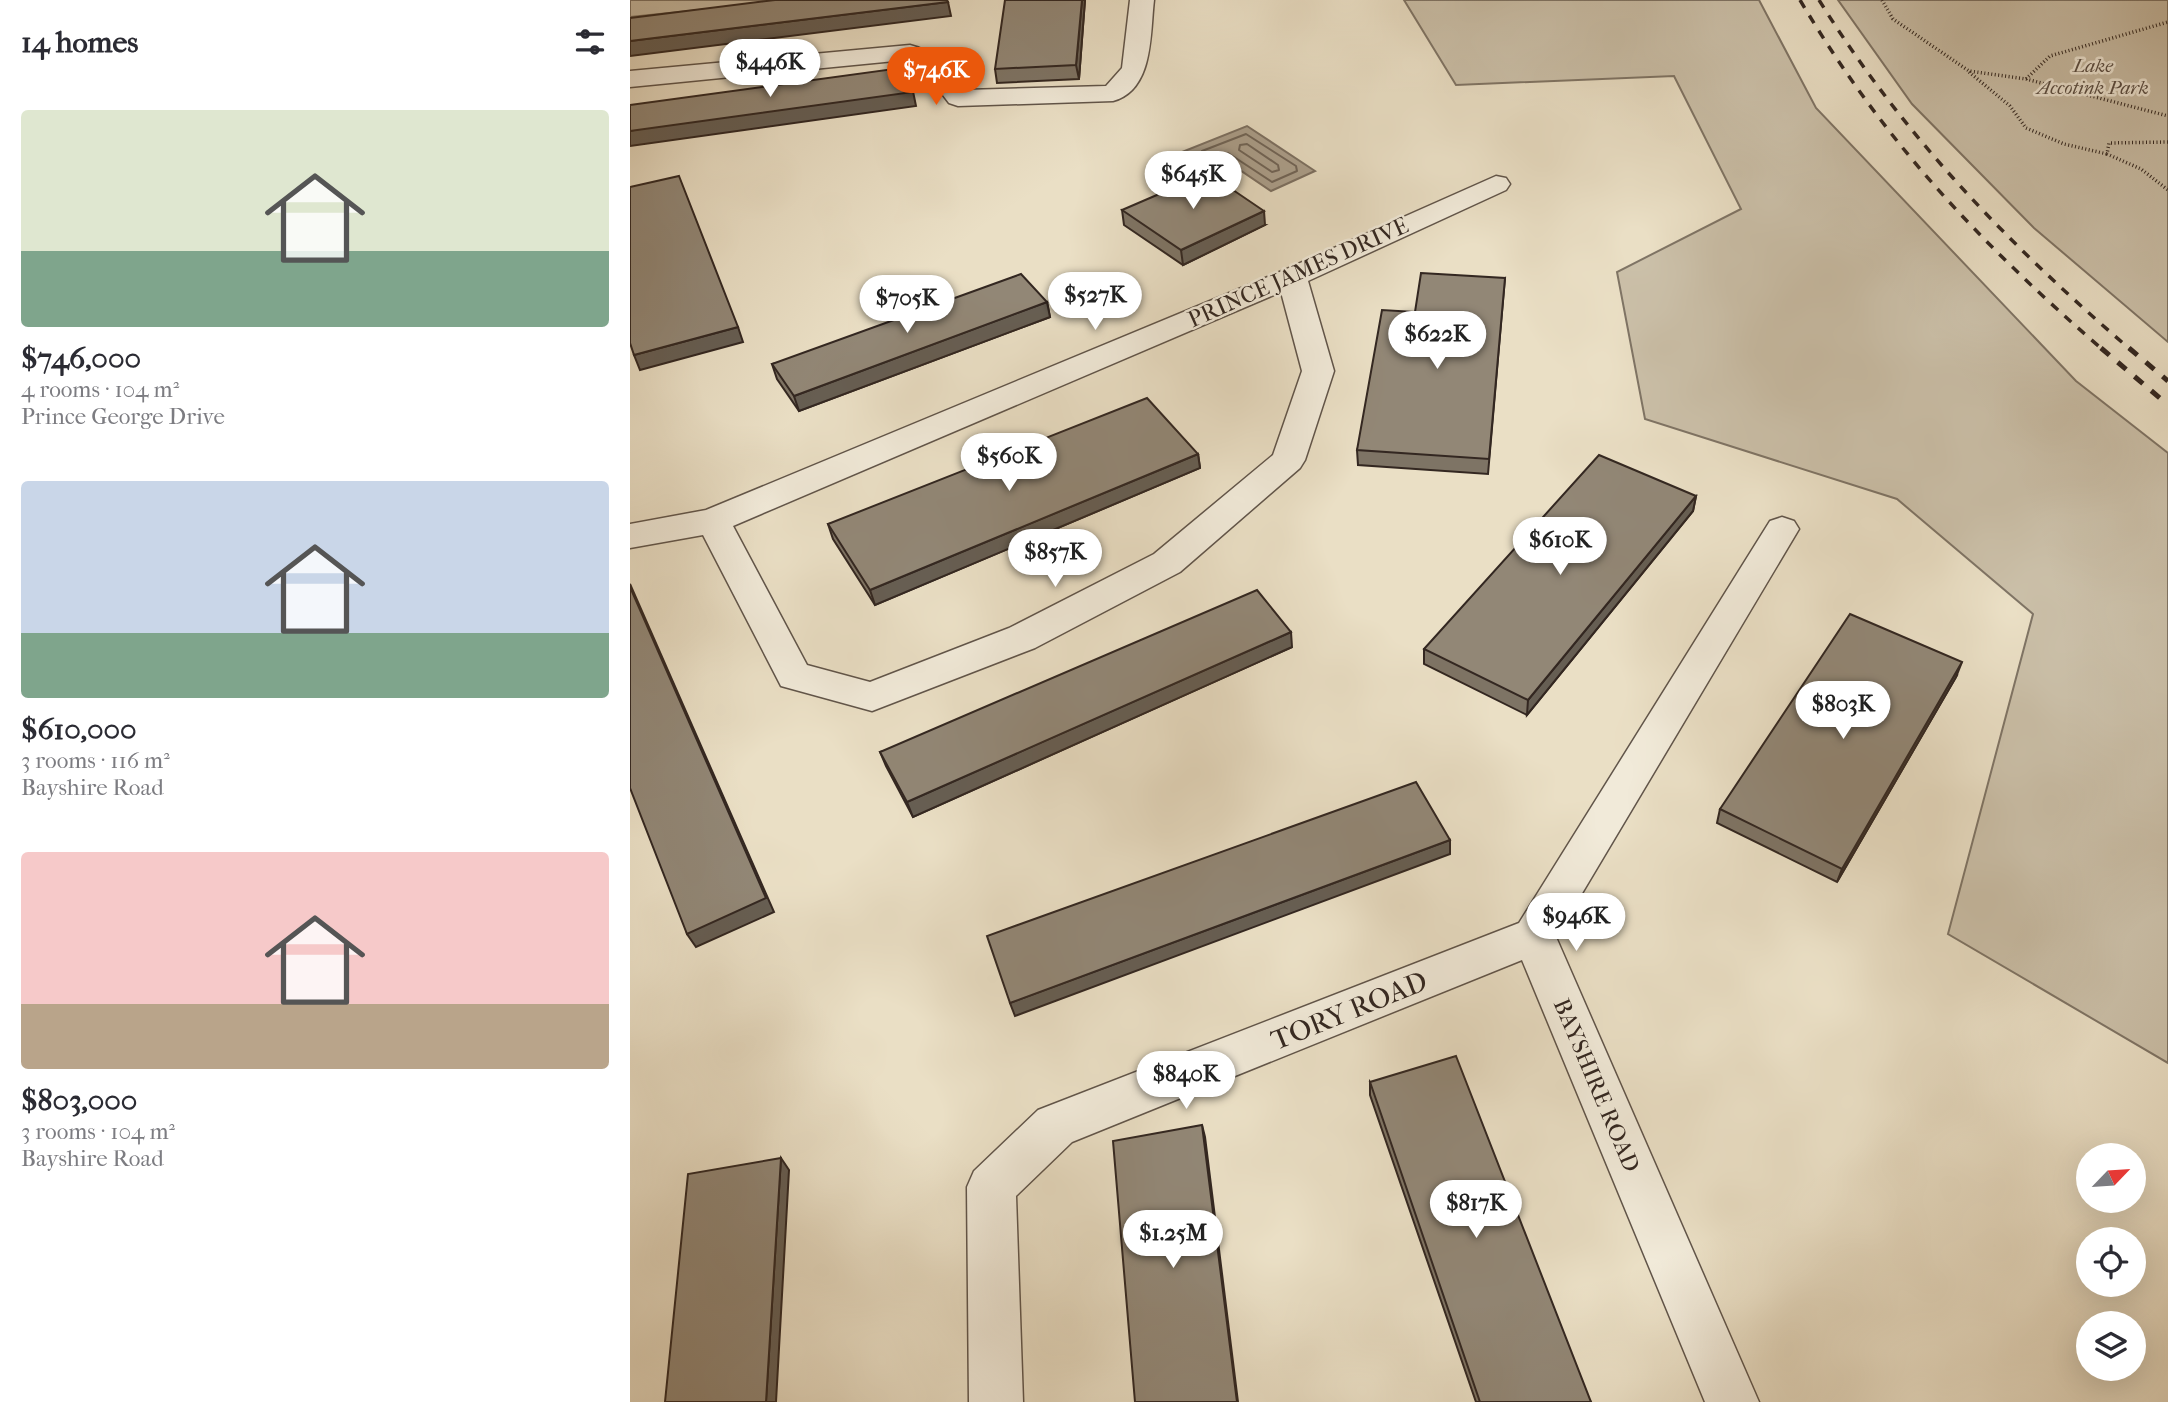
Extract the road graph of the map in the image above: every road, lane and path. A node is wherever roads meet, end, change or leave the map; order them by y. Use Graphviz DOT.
graph roads {
  1 [pos="1142,0"];
  2 [pos="1882,0"];
  3 [pos="2168,22"];
  4 [pos="2156,27"];
  5 [pos="2168,28"];
  6 [pos="1969,71"];
  7 [pos="630,79"];
  8 [pos="2026,79"];
  9 [pos="2168,116"];
  10 [pos="2168,142"];
  11 [pos="2106,154"];
  12 [pos="1496,184"];
  13 [pos="2168,190"];
  14 [pos="1293,277"];
  15 [pos="713,521"];
  16 [pos="1782,529"];
  17 [pos="630,536"];
  18 [pos="1534,936"];
  19 [pos="996,1402"];
  20 [pos="1732,1402"];
  1 -- 7 [label="street"];
  2 -- 6 [label="path"];
  3 -- 4 [label="path"];
  4 -- 5 [label="path"];
  4 -- 8 [label="path"];
  6 -- 8 [label="path"];
  6 -- 11 [label="path"];
  8 -- 9 [label="path"];
  10 -- 11 [label="path"];
  11 -- 13 [label="path"];
  12 -- 14 [label="street, PRINCE JAMES DRIVE"];
  14 -- 15 [label="street, PRINCE JAMES DRIVE"];
  14 -- 15 [label="street"];
  15 -- 17 [label="street, PRINCE JAMES DRIVE"];
  16 -- 18 [label="street"];
  18 -- 19 [label="street, TORY ROAD"];
  18 -- 20 [label="street, BAYSHIRE ROAD"];
}
